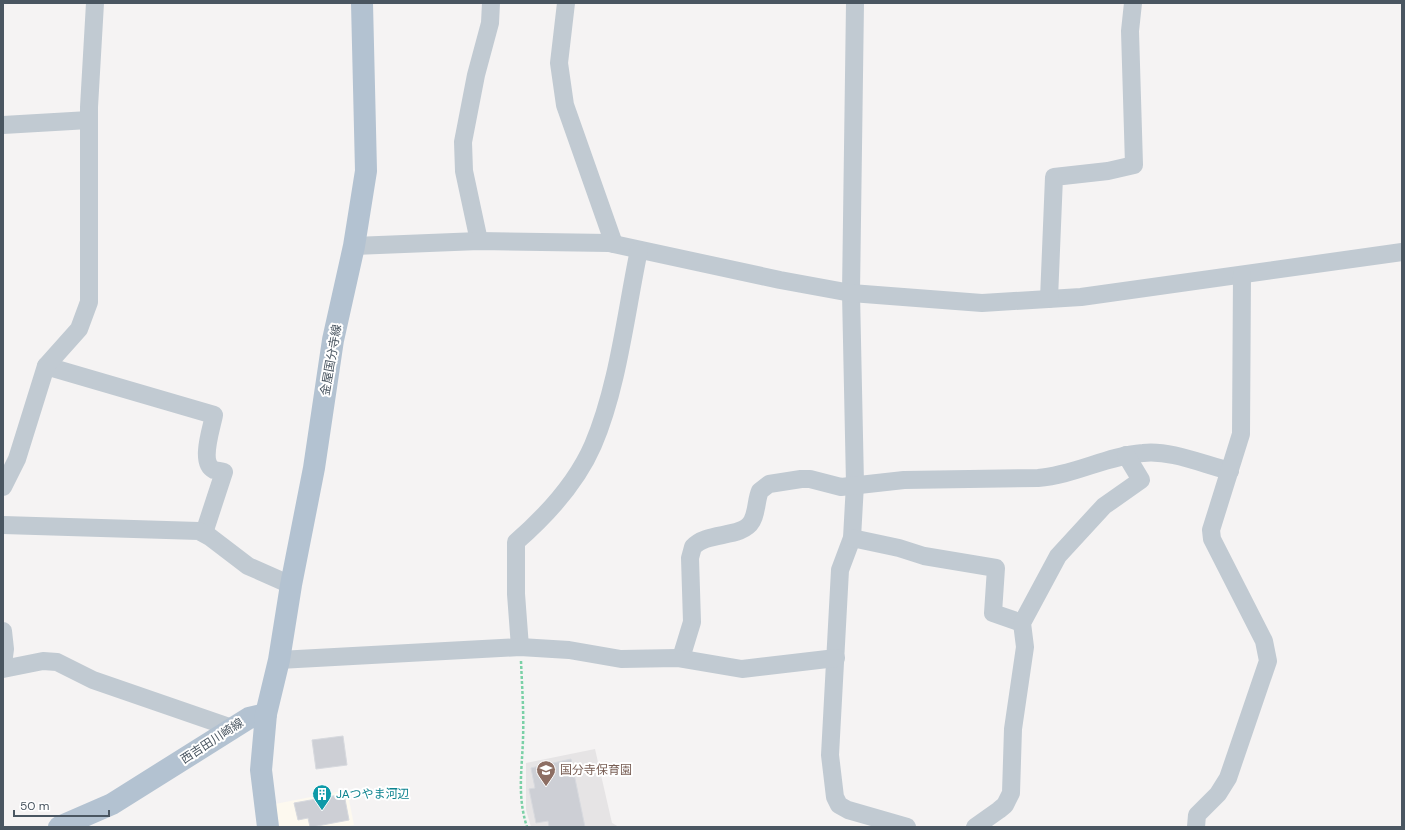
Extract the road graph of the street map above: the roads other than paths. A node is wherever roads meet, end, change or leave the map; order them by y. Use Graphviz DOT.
graph roads {
  1 [pos="95,3"];
  2 [pos="362,3"];
  3 [pos="491,3"];
  4 [pos="566,3"];
  5 [pos="855,3"];
  6 [pos="1134,3"];
  7 [pos="89,120"];
  8 [pos="3,125"];
  9 [pos="479,241"];
  10 [pos="614,244"];
  11 [pos="354,246"];
  12 [pos="638,250"];
  13 [pos="1402,252"];
  14 [pos="1242,274"];
  15 [pos="851,293"];
  16 [pos="1049,299"];
  17 [pos="46,366"];
  18 [pos="1126,456"];
  19 [pos="1230,471"];
  20 [pos="855,484"];
  21 [pos="3,487"];
  22 [pos="3,525"];
  23 [pos="204,533"];
  24 [pos="852,538"];
  25 [pos="291,585"];
  26 [pos="1022,623"];
  27 [pos="3,631"];
  28 [pos="520,647"];
  29 [pos="681,658"];
  30 [pos="836,658"];
  31 [pos="279,660"];
  32 [pos="3,664"];
  33 [pos="3,669"];
  34 [pos="266,714"];
  35 [pos="232,728"];
  36 [pos="59,827"];
  37 [pos="268,827"];
  38 [pos="907,827"];
  39 [pos="975,827"];
  40 [pos="1196,827"];
  1 -- 7 [label="street"];
  2 -- 11 [label="main road, 金屋国分寺線"];
  3 -- 9 [label="street"];
  4 -- 10 [label="street"];
  5 -- 15 [label="street"];
  6 -- 16 [label="street"];
  7 -- 8 [label="street"];
  7 -- 17 [label="street"];
  9 -- 10 [label="street"];
  9 -- 11 [label="street"];
  10 -- 12 [label="street"];
  11 -- 25 [label="main road, 金屋国分寺線"];
  12 -- 15 [label="street"];
  12 -- 28 [label="street"];
  13 -- 14 [label="street"];
  14 -- 16 [label="street"];
  14 -- 19 [label="street"];
  15 -- 16 [label="street"];
  15 -- 20 [label="street"];
  17 -- 21 [label="street"];
  17 -- 23 [label="street"];
  18 -- 19 [label="street"];
  18 -- 20 [label="street"];
  18 -- 26 [label="street"];
  19 -- 40 [label="street"];
  20 -- 24 [label="street"];
  20 -- 29 [label="street"];
  22 -- 23 [label="street"];
  23 -- 25 [label="street"];
  24 -- 26 [label="street"];
  24 -- 30 [label="street"];
  25 -- 31 [label="main road, 金屋国分寺線"];
  26 -- 39 [label="street"];
  27 -- 32 [label="street"];
  28 -- 29 [label="street"];
  28 -- 31 [label="street"];
  29 -- 30 [label="street"];
  30 -- 38 [label="street"];
  31 -- 34 [label="main road, 金屋国分寺線"];
  33 -- 35 [label="street"];
  34 -- 35 [label="main road, 西吉田川崎線"];
  34 -- 37 [label="main road"];
  35 -- 36 [label="main road, 西吉田川崎線"];
}
